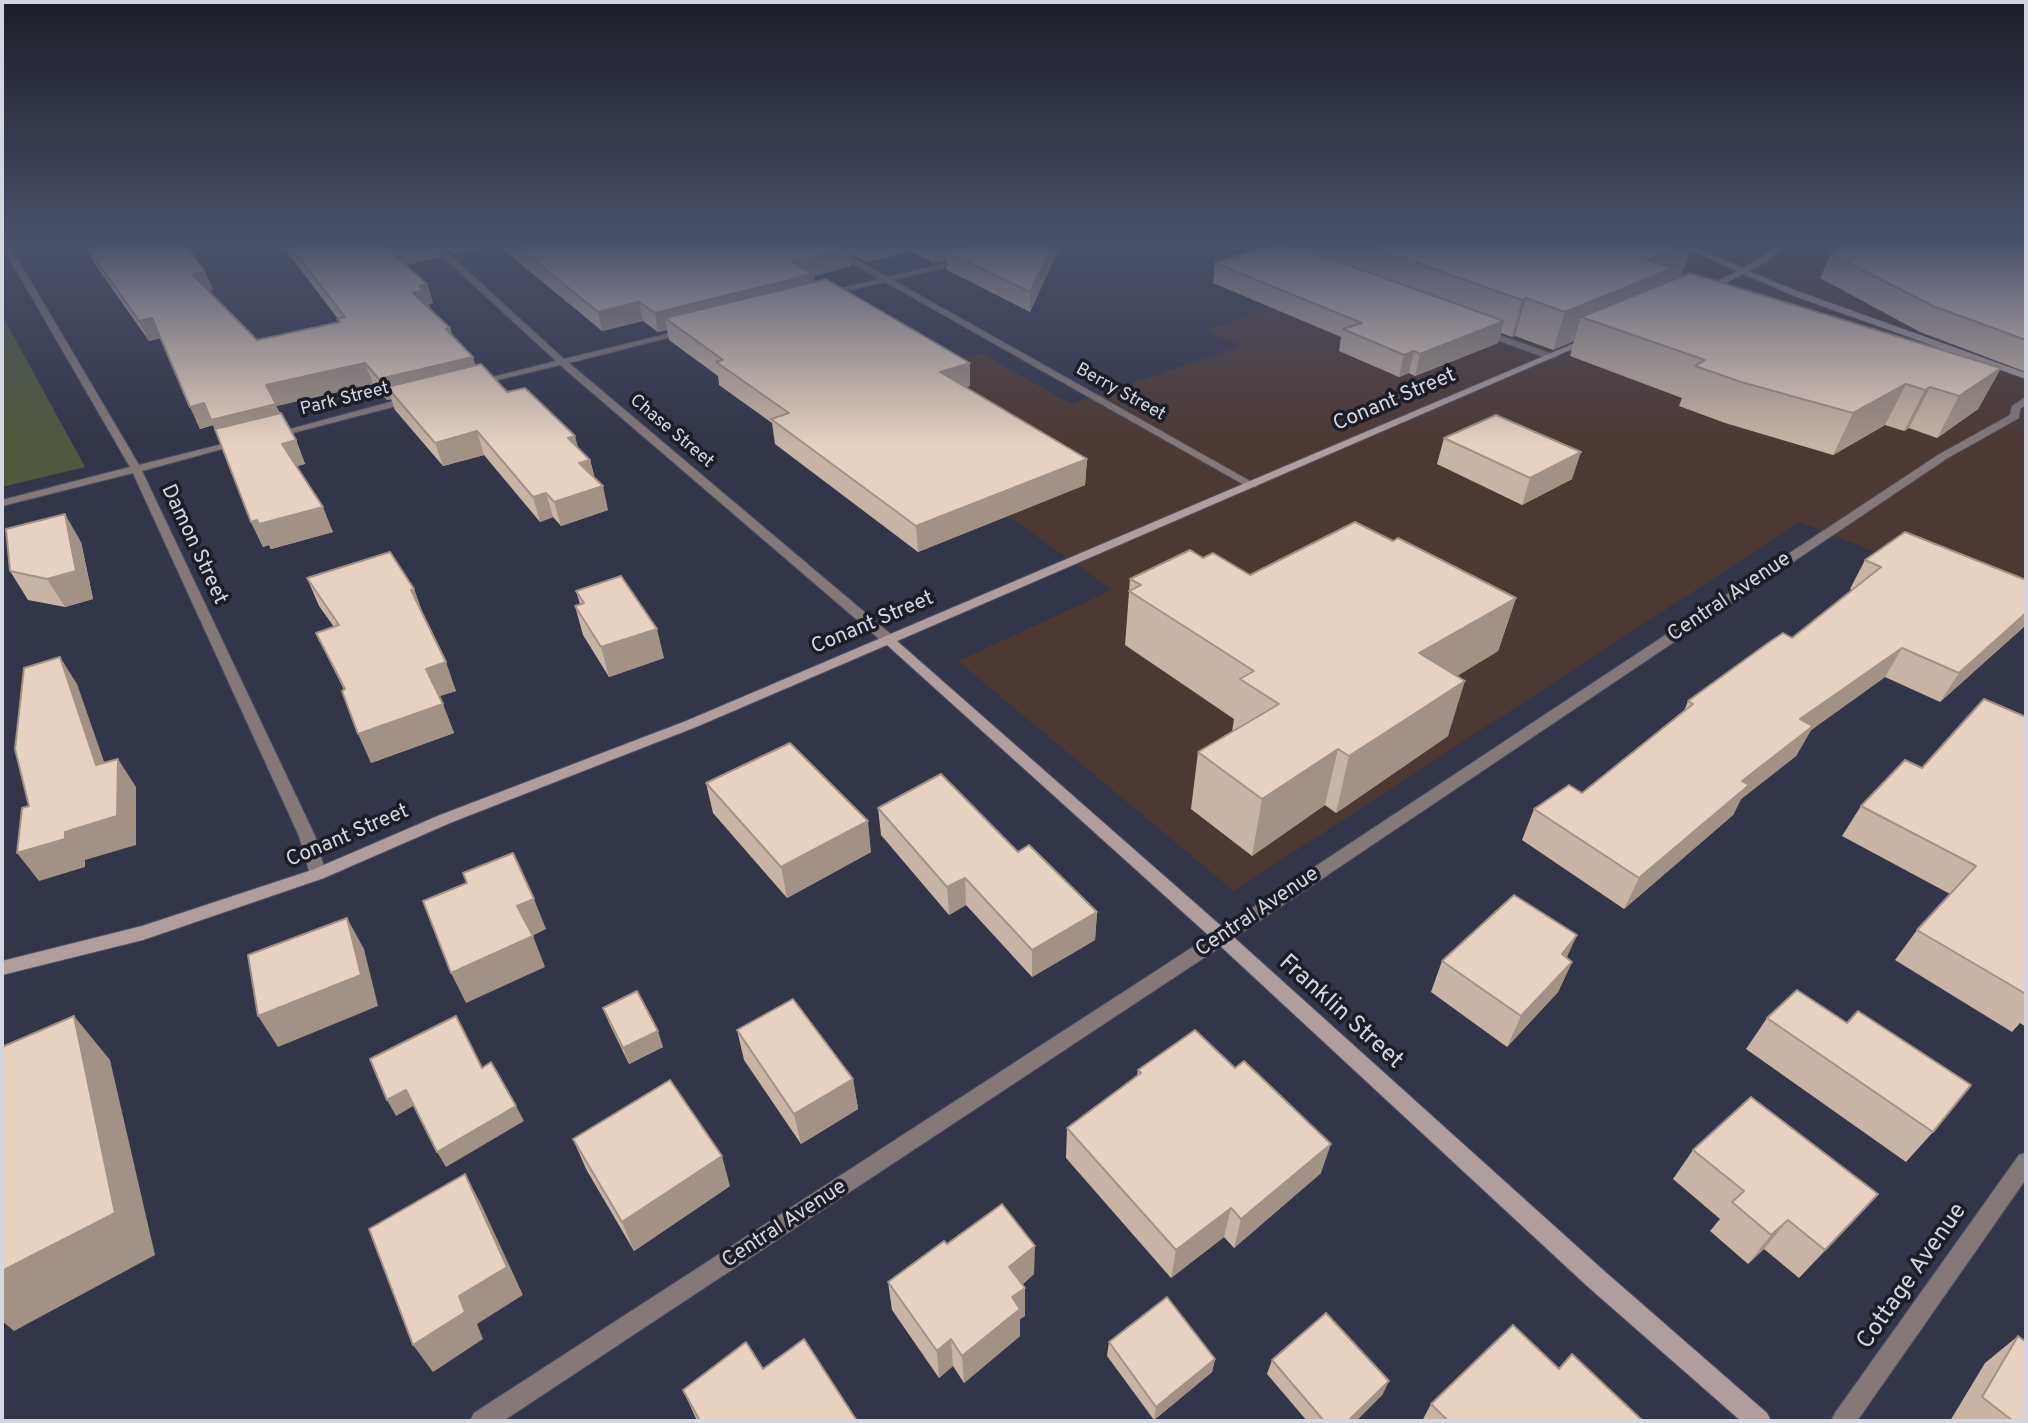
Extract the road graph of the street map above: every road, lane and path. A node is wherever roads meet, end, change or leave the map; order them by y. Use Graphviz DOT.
graph roads {
  1 [pos="45,312"];
  2 [pos="508,312"];
  3 [pos="946,312"];
  4 [pos="1848,312"];
  5 [pos="1476,329"];
  6 [pos="691,330"];
  7 [pos="1599,336"];
  8 [pos="1552,356"];
  9 [pos="562,362"];
  10 [pos="2026,376"];
  11 [pos="463,387"];
  12 [pos="423,397"];
  13 [pos="2026,400"];
  14 [pos="262,437"];
  15 [pos="249,441"];
  16 [pos="136,469"];
  17 [pos="1252,485"];
  18 [pos="2,503"];
  19 [pos="889,640"];
  20 [pos="317,874"];
  21 [pos="1222,937"];
  22 [pos="2,968"];
  23 [pos="2026,1162"];
  24 [pos="482,1421"];
  25 [pos="1759,1421"];
  26 [pos="1843,1421"];
  1 -- 16 [label="street, Damon Street"];
  2 -- 9 [label="street, Chase Street"];
  3 -- 17 [label="street, Berry Street"];
  4 -- 10 [label="main road"];
  5 -- 8 [label="street"];
  6 -- 9 [label="street"];
  7 -- 8 [label="main road, Conant Street"];
  8 -- 17 [label="main road, Conant Street"];
  9 -- 11 [label="street"];
  9 -- 19 [label="street, Chase Street"];
  12 -- 14 [label="street, Park Street"];
  13 -- 21 [label="street, Central Avenue"];
  15 -- 16 [label="street"];
  16 -- 18 [label="street"];
  16 -- 20 [label="street, Damon Street"];
  17 -- 19 [label="main road, Conant Street"];
  19 -- 20 [label="main road, Conant Street"];
  19 -- 21 [label="main road, Franklin Street"];
  20 -- 22 [label="main road, Conant Street"];
  21 -- 24 [label="street, Central Avenue"];
  21 -- 25 [label="main road, Franklin Street"];
  23 -- 26 [label="street, Cottage Avenue"];
}
